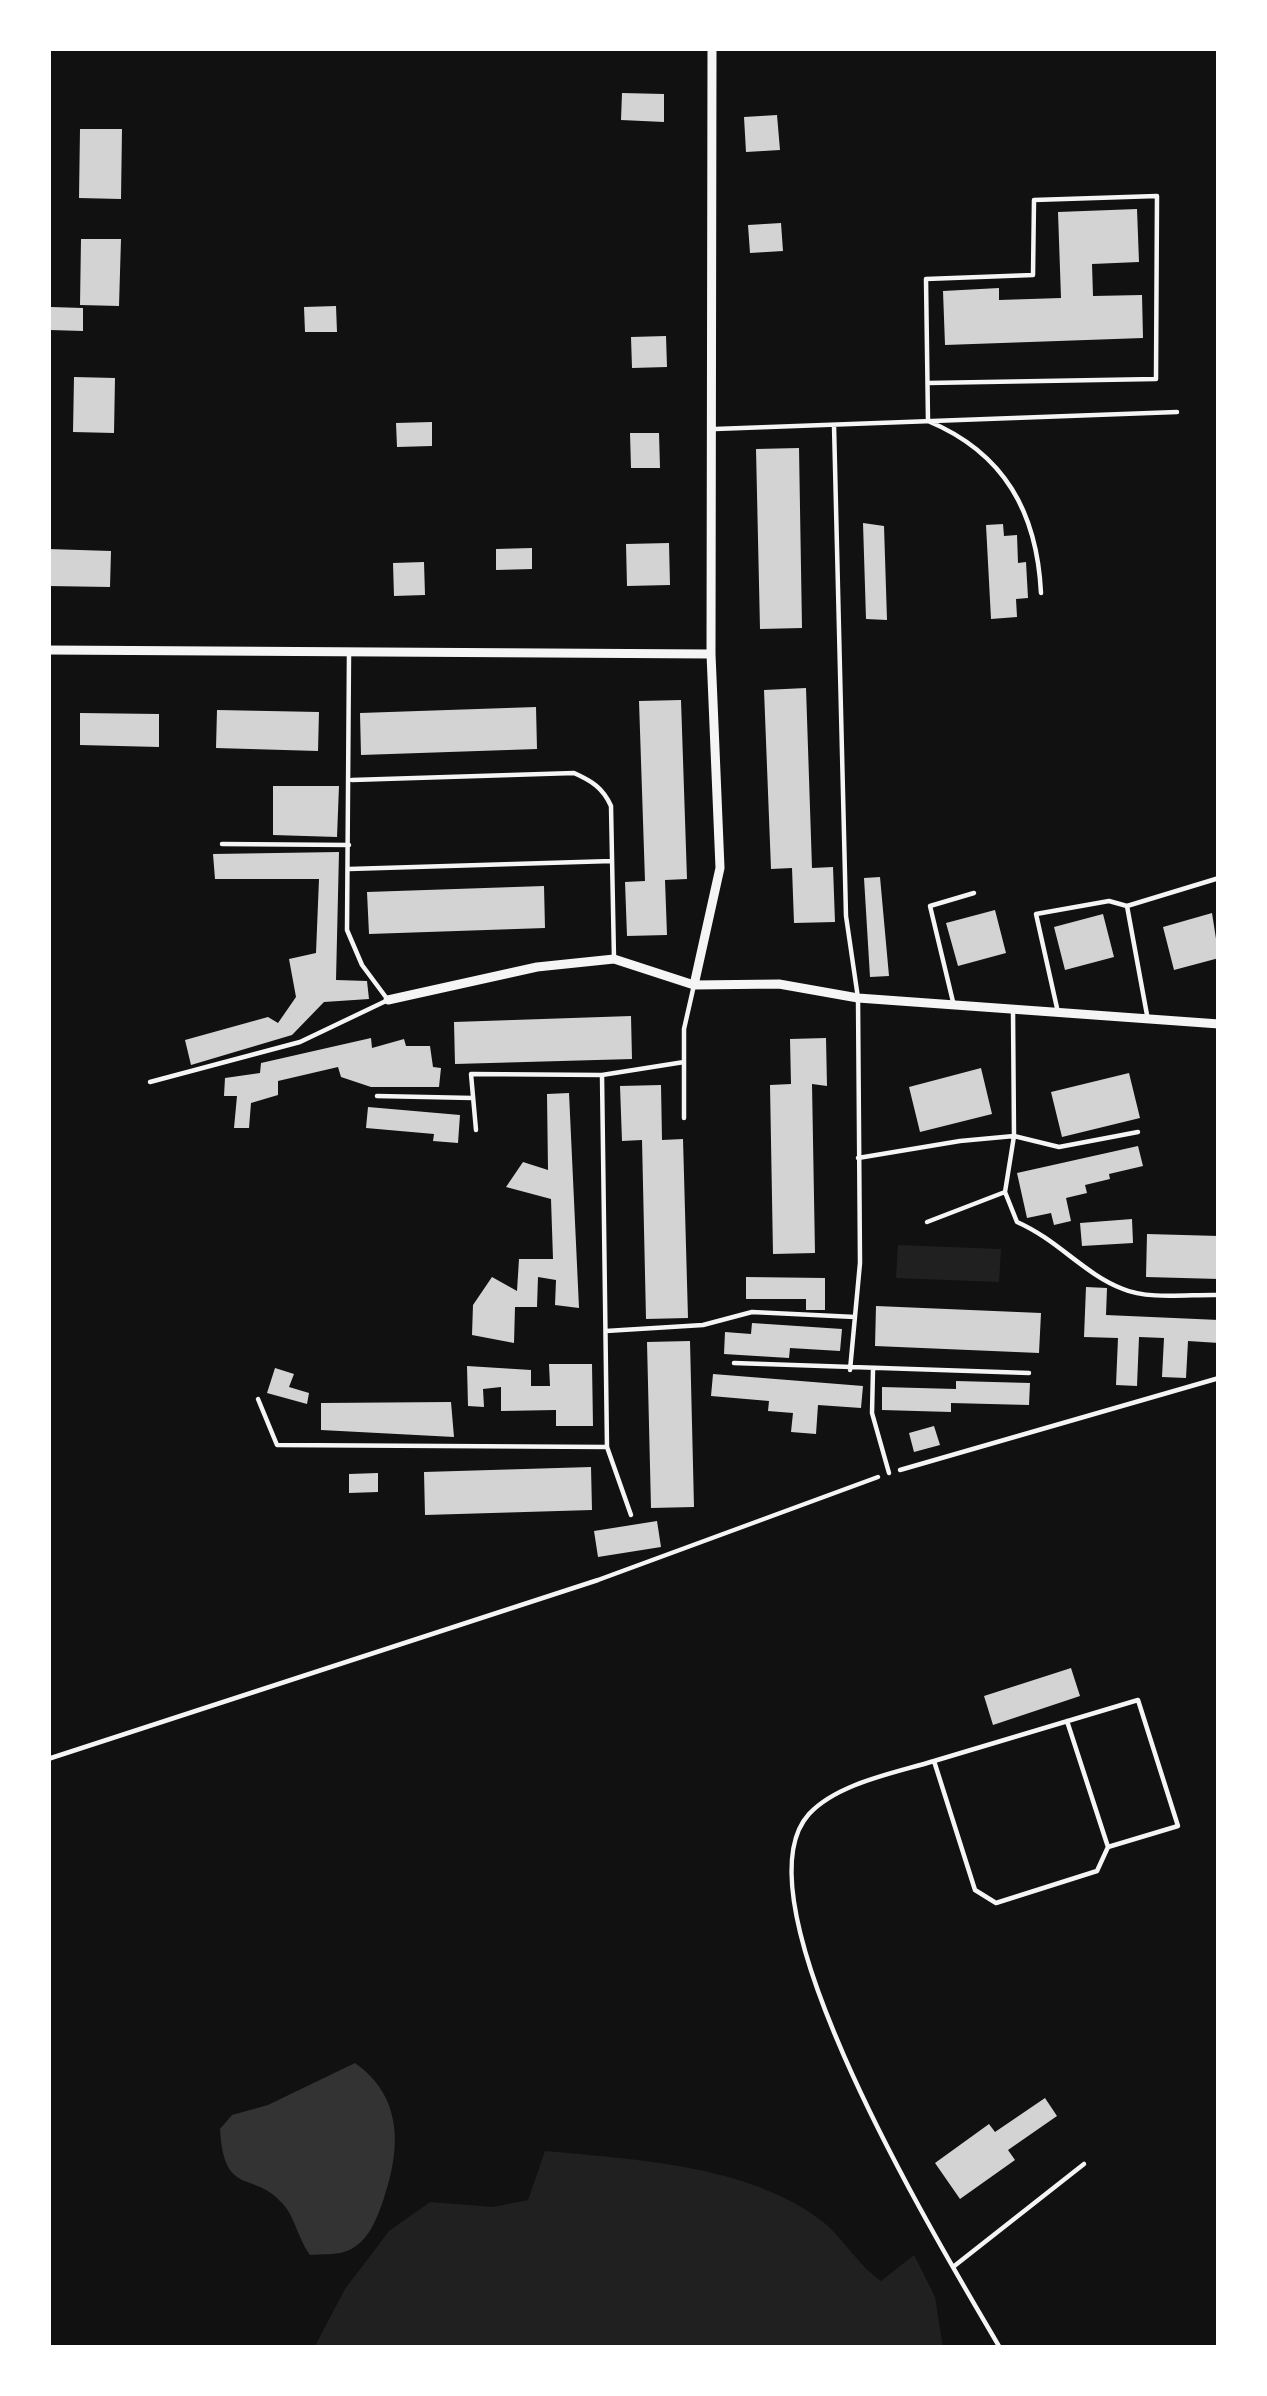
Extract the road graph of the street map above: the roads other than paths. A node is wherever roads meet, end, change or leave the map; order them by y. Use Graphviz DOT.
graph roads {
  1 [pos="712,48"];
  2 [pos="928,383"];
  3 [pos="1177,412"];
  4 [pos="928,421"];
  5 [pos="833,425"];
  6 [pos="715,429"];
  7 [pos="1041,593"];
  8 [pos="48,650"];
  9 [pos="349,653"];
  10 [pos="711,653"];
  11 [pos="350,780"];
  12 [pos="222,844"];
  13 [pos="350,845"];
  14 [pos="612,861"];
  15 [pos="349,869"];
  16 [pos="1219,878"];
  17 [pos="974,893"];
  18 [pos="1127,905"];
  19 [pos="614,958"];
  20 [pos="694,986"];
  21 [pos="858,998"];
  22 [pos="388,1000"];
  23 [pos="954,1006"];
  24 [pos="1013,1010"];
  25 [pos="1058,1014"];
  26 [pos="1148,1021"];
  27 [pos="1219,1024"];
  28 [pos="684,1062"];
  29 [pos="602,1075"];
  30 [pos="150,1082"];
  31 [pos="377,1096"];
  32 [pos="473,1099"];
  33 [pos="684,1118"];
  34 [pos="476,1130"];
  35 [pos="1138,1132"];
  36 [pos="1014,1136"];
  37 [pos="858,1158"];
  38 [pos="1005,1192"];
  39 [pos="927,1222"];
  40 [pos="1219,1295"];
  41 [pos="855,1317"];
  42 [pos="606,1331"];
  43 [pos="734,1363"];
  44 [pos="850,1370"];
  45 [pos="873,1370"];
  46 [pos="1029,1373"];
  47 [pos="258,1399"];
  48 [pos="607,1447"];
  49 [pos="889,1473"];
  50 [pos="631,1515"];
  51 [pos="1067,1721"];
  52 [pos="934,1761"];
  53 [pos="1108,1847"];
  54 [pos="1084,2164"];
  55 [pos="953,2266"];
  56 [pos="1000,2348"];
  1 -- 6 [label="street"];
  2 -- 2 [label="lane"];
  2 -- 4 [label="lane"];
  3 -- 4 [label="lane"];
  4 -- 5 [label="lane"];
  4 -- 7 [label="lane"];
  5 -- 6 [label="lane"];
  5 -- 21 [label="lane"];
  6 -- 10 [label="street"];
  8 -- 9 [label="street"];
  9 -- 10 [label="street"];
  9 -- 11 [label="lane"];
  10 -- 20 [label="street"];
  11 -- 13 [label="lane"];
  11 -- 14 [label="lane"];
  12 -- 13 [label="lane"];
  13 -- 15 [label="lane"];
  14 -- 15 [label="lane"];
  14 -- 19 [label="lane"];
  15 -- 22 [label="lane"];
  16 -- 18 [label="lane"];
  17 -- 23 [label="lane"];
  18 -- 25 [label="lane"];
  18 -- 26 [label="lane"];
  19 -- 20 [label="street"];
  19 -- 22 [label="street"];
  20 -- 21 [label="street"];
  20 -- 28 [label="lane"];
  21 -- 23 [label="street"];
  21 -- 37 [label="lane"];
  22 -- 30 [label="lane"];
  23 -- 24 [label="street"];
  24 -- 25 [label="street"];
  24 -- 36 [label="lane"];
  25 -- 26 [label="street"];
  26 -- 27 [label="street"];
  28 -- 29 [label="lane"];
  28 -- 33 [label="lane"];
  29 -- 32 [label="lane"];
  29 -- 42 [label="lane"];
  31 -- 32 [label="lane"];
  32 -- 34 [label="lane"];
  35 -- 36 [label="lane"];
  36 -- 37 [label="lane"];
  36 -- 38 [label="lane"];
  37 -- 41 [label="lane"];
  38 -- 39 [label="lane"];
  38 -- 40 [label="lane"];
  41 -- 42 [label="lane"];
  41 -- 44 [label="lane"];
  42 -- 48 [label="lane"];
  43 -- 44 [label="lane"];
  44 -- 45 [label="lane"];
  45 -- 46 [label="lane"];
  45 -- 49 [label="lane"];
  47 -- 48 [label="lane"];
  48 -- 50 [label="lane"];
  51 -- 52 [label="lane"];
  51 -- 53 [label="lane"];
  51 -- 53 [label="lane"];
  52 -- 53 [label="lane"];
  52 -- 55 [label="lane"];
  54 -- 55 [label="lane"];
  55 -- 56 [label="lane"];
}
